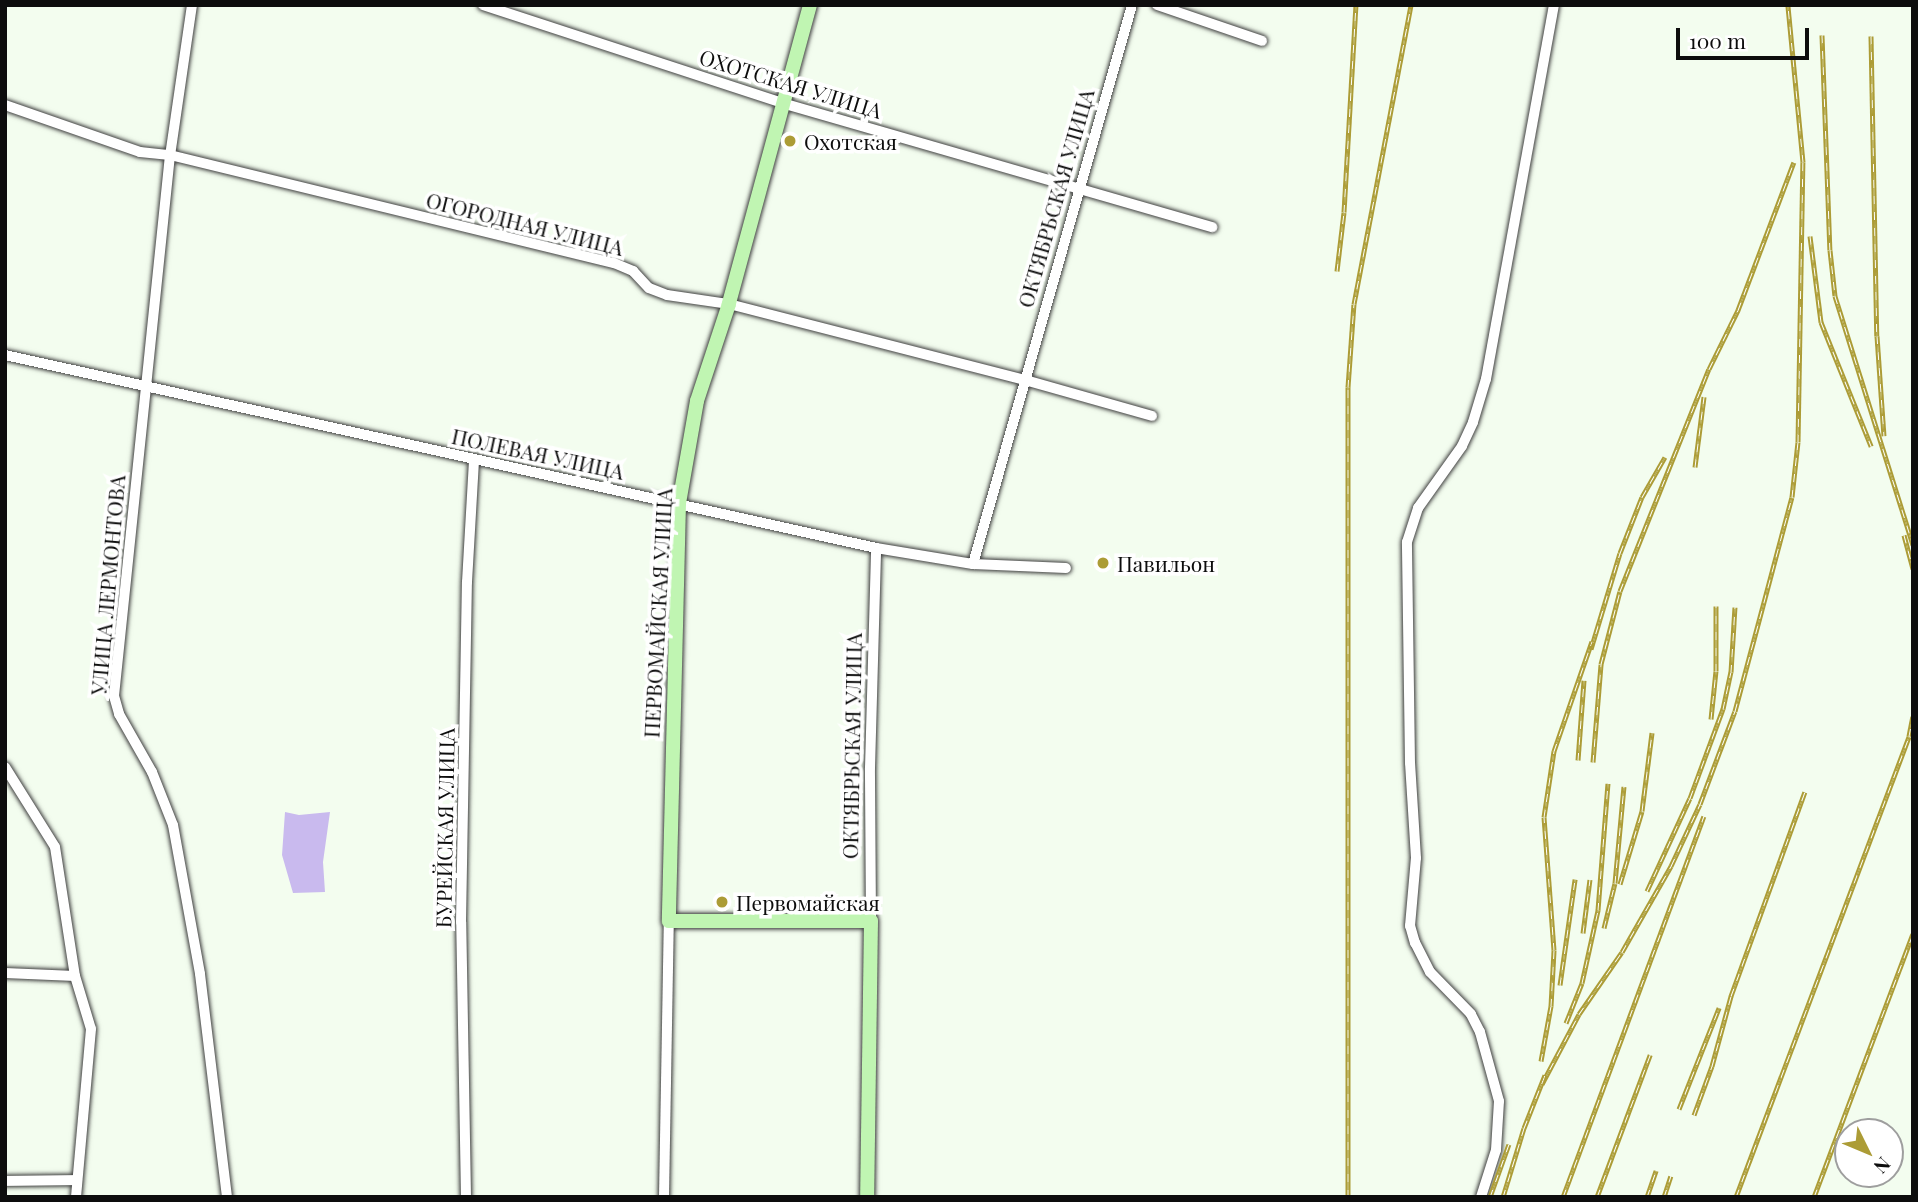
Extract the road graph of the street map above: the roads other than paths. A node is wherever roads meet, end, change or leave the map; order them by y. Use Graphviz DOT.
graph roads {
  1 [pos="192,5"];
  2 [pos="483,5"];
  3 [pos="810,5"];
  4 [pos="1132,5"];
  5 [pos="1157,5"];
  6 [pos="1553,5"];
  7 [pos="1262,41"];
  8 [pos="782,103"];
  9 [pos="5,106"];
  10 [pos="170,155"];
  11 [pos="1081,187"];
  12 [pos="1212,227"];
  13 [pos="729,304"];
  14 [pos="5,355"];
  15 [pos="1025,380"];
  16 [pos="145,384"];
  17 [pos="1152,416"];
  18 [pos="474,459"];
  19 [pos="680,503"];
  20 [pos="876,548"];
  21 [pos="973,564"];
  22 [pos="1066,568"];
  23 [pos="5,767"];
  24 [pos="669,921"];
  25 [pos="871,921"];
  26 [pos="5,974"];
  27 [pos="75,976"];
  28 [pos="76,1180"];
  29 [pos="5,1181"];
  30 [pos="76,1197"];
  31 [pos="227,1197"];
  32 [pos="466,1197"];
  33 [pos="664,1197"];
  34 [pos="867,1197"];
  35 [pos="1481,1197"];
  1 -- 10 [label="street, УЛИЦА ЛЕРМОНТОВА"];
  2 -- 8 [label="street, ОХОТСКАЯ УЛИЦА"];
  3 -- 8 [label="main road, ПЕРВОМАЙСКАЯ УЛИЦА"];
  4 -- 11 [label="street, ОКТЯБРЬСКАЯ УЛИЦА"];
  5 -- 7 [label="street"];
  6 -- 35 [label="street"];
  8 -- 11 [label="street, ОХОТСКАЯ УЛИЦА"];
  8 -- 13 [label="main road, ПЕРВОМАЙСКАЯ УЛИЦА"];
  9 -- 10 [label="street, ОГОРОДНАЯ УЛИЦА"];
  10 -- 13 [label="street, ОГОРОДНАЯ УЛИЦА"];
  10 -- 16 [label="street, УЛИЦА ЛЕРМОНТОВА"];
  11 -- 12 [label="street, ОХОТСКАЯ УЛИЦА"];
  11 -- 15 [label="street, ОКТЯБРЬСКАЯ УЛИЦА"];
  13 -- 15 [label="street, ОГОРОДНАЯ УЛИЦА"];
  13 -- 19 [label="main road, ПЕРВОМАЙСКАЯ УЛИЦА"];
  14 -- 16 [label="street, ПОЛЕВАЯ УЛИЦА"];
  15 -- 17 [label="street, ОГОРОДНАЯ УЛИЦА"];
  15 -- 21 [label="street, ОКТЯБРЬСКАЯ УЛИЦА"];
  16 -- 18 [label="street, ПОЛЕВАЯ УЛИЦА"];
  16 -- 31 [label="street, УЛИЦА ЛЕРМОНТОВА"];
  18 -- 19 [label="street, ПОЛЕВАЯ УЛИЦА"];
  18 -- 32 [label="street, БУРЕЙСКАЯ УЛИЦА"];
  19 -- 20 [label="street, ПОЛЕВАЯ УЛИЦА"];
  19 -- 24 [label="main road, ПЕРВОМАЙСКАЯ УЛИЦА"];
  20 -- 21 [label="street, ПОЛЕВАЯ УЛИЦА"];
  20 -- 25 [label="street, ОКТЯБРЬСКАЯ УЛИЦА"];
  21 -- 22 [label="street, ПОЛЕВАЯ УЛИЦА"];
  23 -- 27 [label="street"];
  24 -- 25 [label="main road"];
  24 -- 33 [label="street, ПЕРВОМАЙСКАЯ УЛИЦА"];
  25 -- 34 [label="main road, ОКТЯБРЬСКАЯ УЛИЦА"];
  26 -- 27 [label="street"];
  27 -- 28 [label="street"];
  28 -- 29 [label="street"];
  28 -- 30 [label="street"];
}
